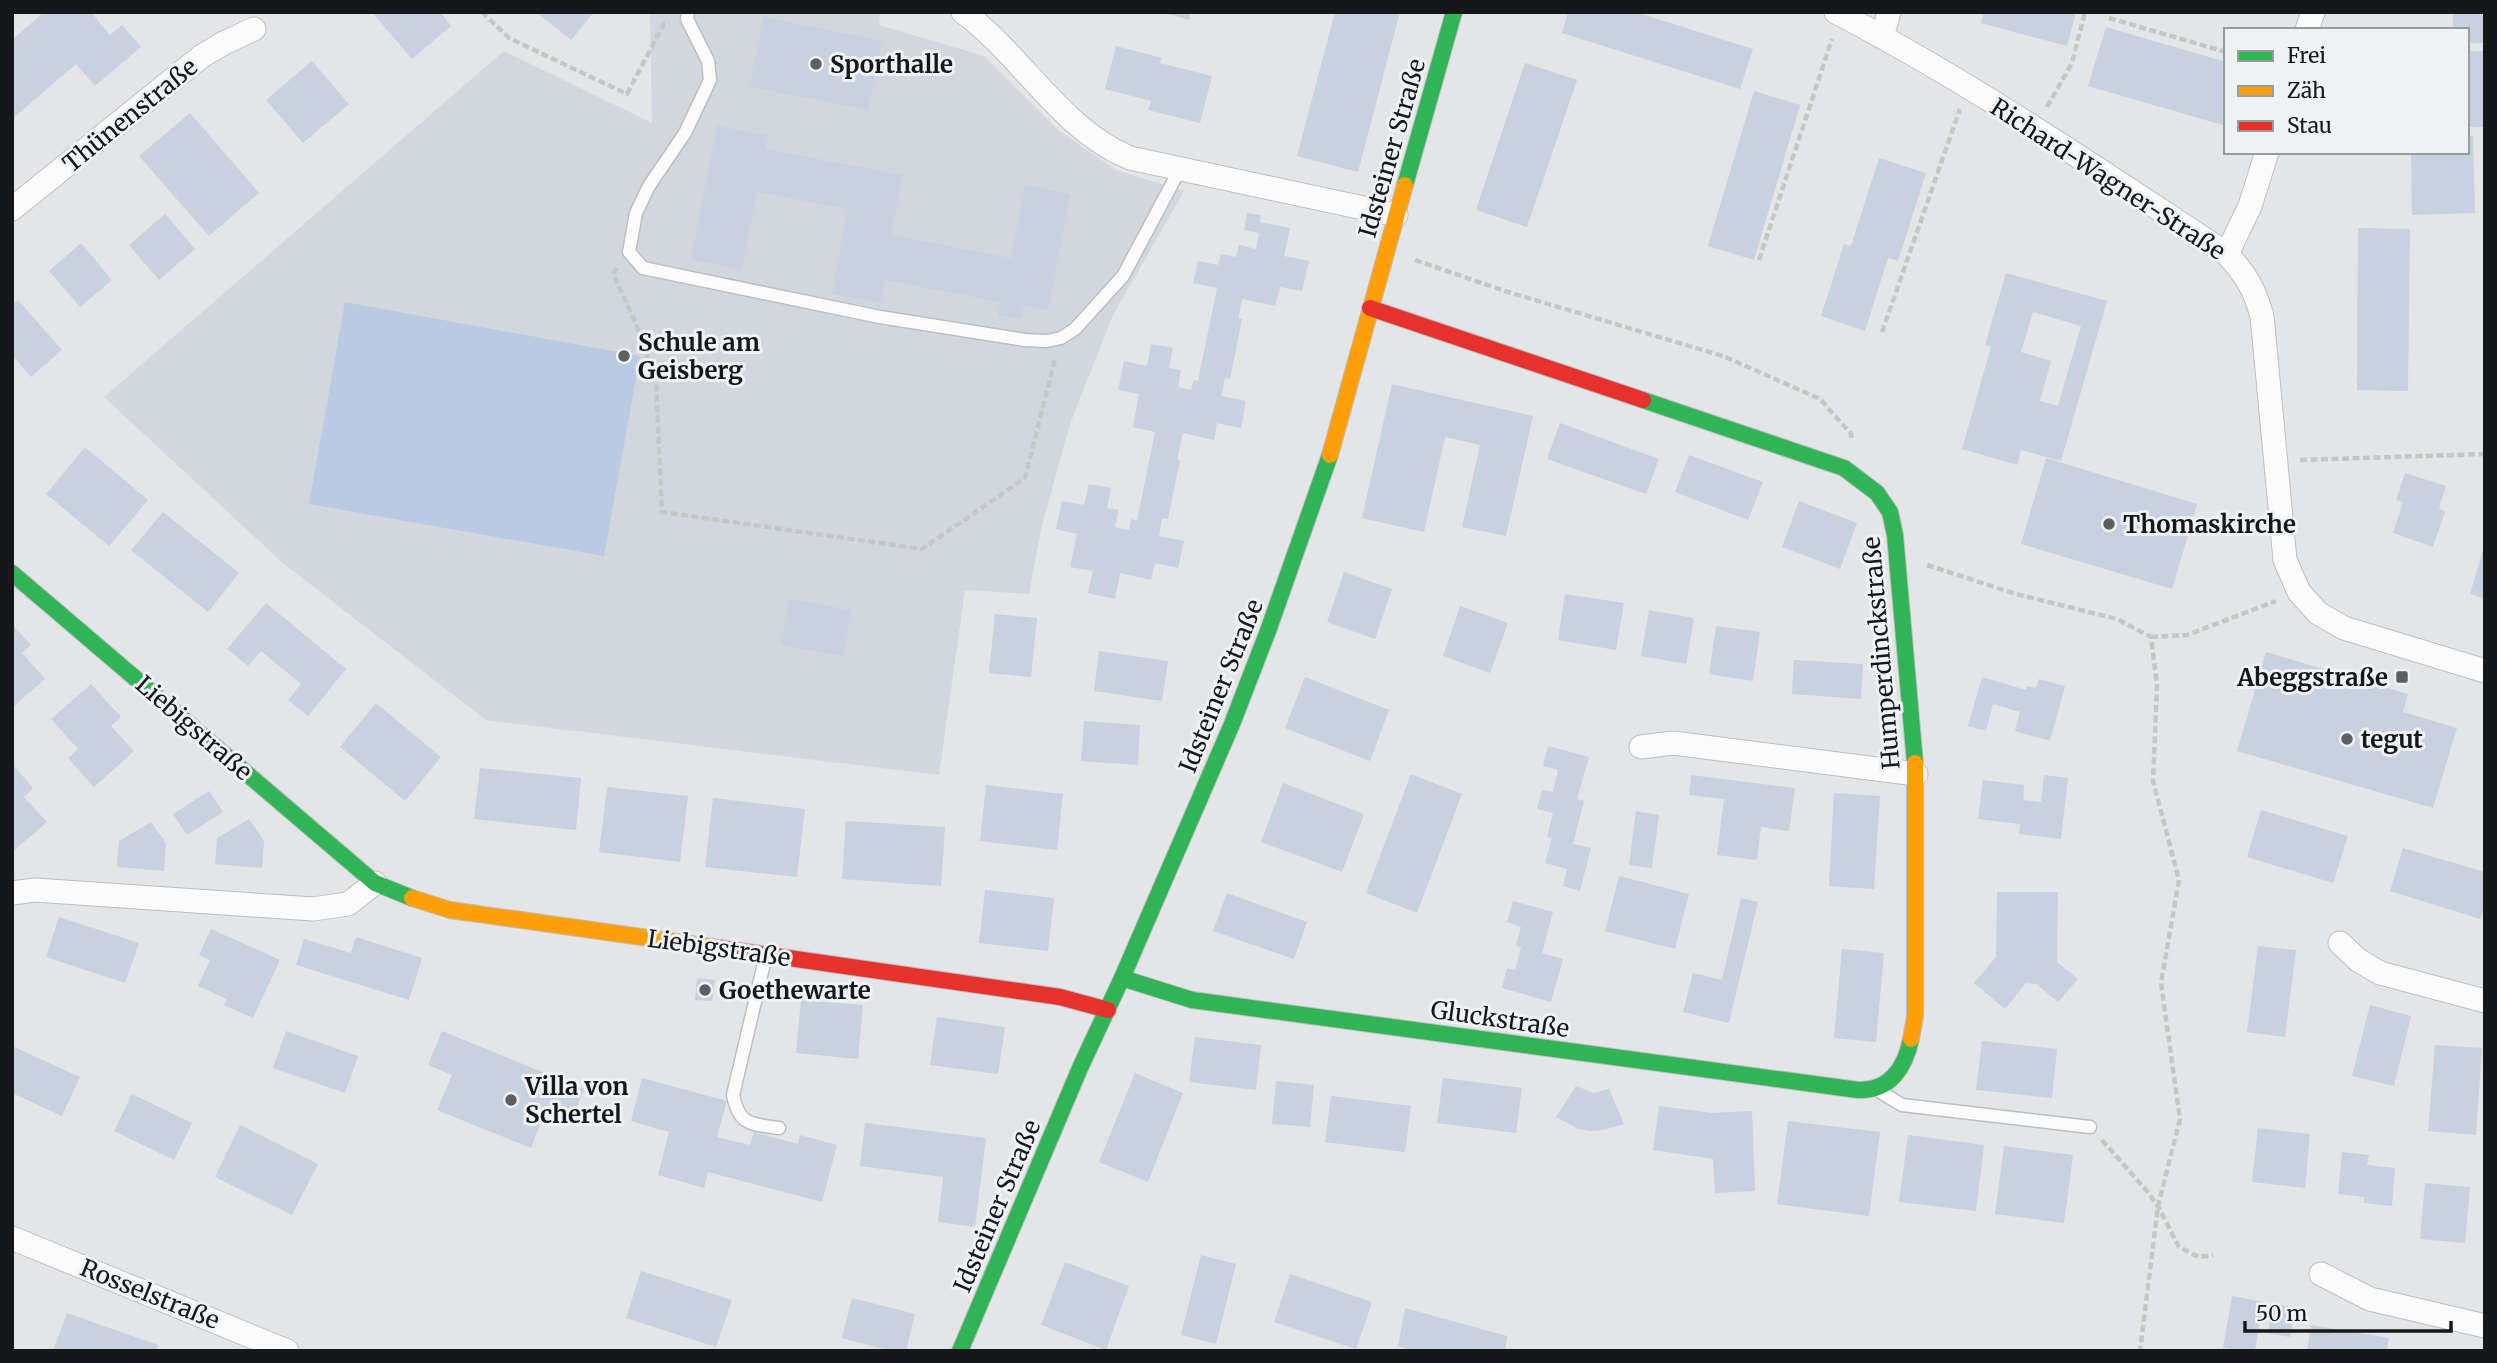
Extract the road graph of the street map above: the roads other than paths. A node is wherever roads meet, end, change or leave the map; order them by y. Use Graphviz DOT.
graph roads {
  1 [pos="963,12"];
  2 [pos="1454,12"];
  3 [pos="1889,12"];
  4 [pos="1838,14"];
  5 [pos="687,15"];
  6 [pos="254,29"];
  7 [pos="1882,37"];
  8 [pos="2266,154"];
  9 [pos="1180,169"];
  10 [pos="12,209"];
  11 [pos="1396,215"];
  12 [pos="2227,254"];
  13 [pos="1370,308"];
  14 [pos="12,573"];
  15 [pos="2485,671"];
  16 [pos="1641,747"];
  17 [pos="1916,774"];
  18 [pos="375,883"];
  19 [pos="14,892"];
  20 [pos="2340,943"];
  21 [pos="766,955"];
  22 [pos="1122,978"];
  23 [pos="2485,1001"];
  24 [pos="1108,1010"];
  25 [pos="1875,1089"];
  26 [pos="2090,1127"];
  27 [pos="779,1128"];
  28 [pos="12,1238"];
  29 [pos="2321,1274"];
  30 [pos="2485,1326"];
  31 [pos="287,1351"];
  32 [pos="960,1351"];
  1 -- 9 [label="street"];
  2 -- 11 [label="street, Idsteiner Straße"];
  3 -- 7 [label="street"];
  4 -- 7 [label="street, Richard-Wagner-Straße"];
  5 -- 9 [label="lane"];
  6 -- 10 [label="street, Thünenstraße"];
  7 -- 12 [label="street, Richard-Wagner-Straße"];
  8 -- 12 [label="street"];
  9 -- 11 [label="street"];
  11 -- 13 [label="street, Idsteiner Straße"];
  12 -- 15 [label="street, Richard-Wagner-Straße"];
  13 -- 17 [label="street, Humperdinckstraße"];
  13 -- 22 [label="street, Idsteiner Straße"];
  14 -- 18 [label="street, Liebigstraße"];
  16 -- 17 [label="street"];
  17 -- 25 [label="street, Humperdinckstraße"];
  18 -- 19 [label="street"];
  18 -- 21 [label="street, Liebigstraße"];
  20 -- 23 [label="street"];
  21 -- 24 [label="street, Liebigstraße"];
  21 -- 27 [label="lane"];
  22 -- 24 [label="street, Idsteiner Straße"];
  22 -- 25 [label="street, Gluckstraße"];
  24 -- 32 [label="street, Idsteiner Straße"];
  25 -- 26 [label="lane"];
  28 -- 31 [label="street, Rosselstraße"];
  29 -- 30 [label="street"];
}
